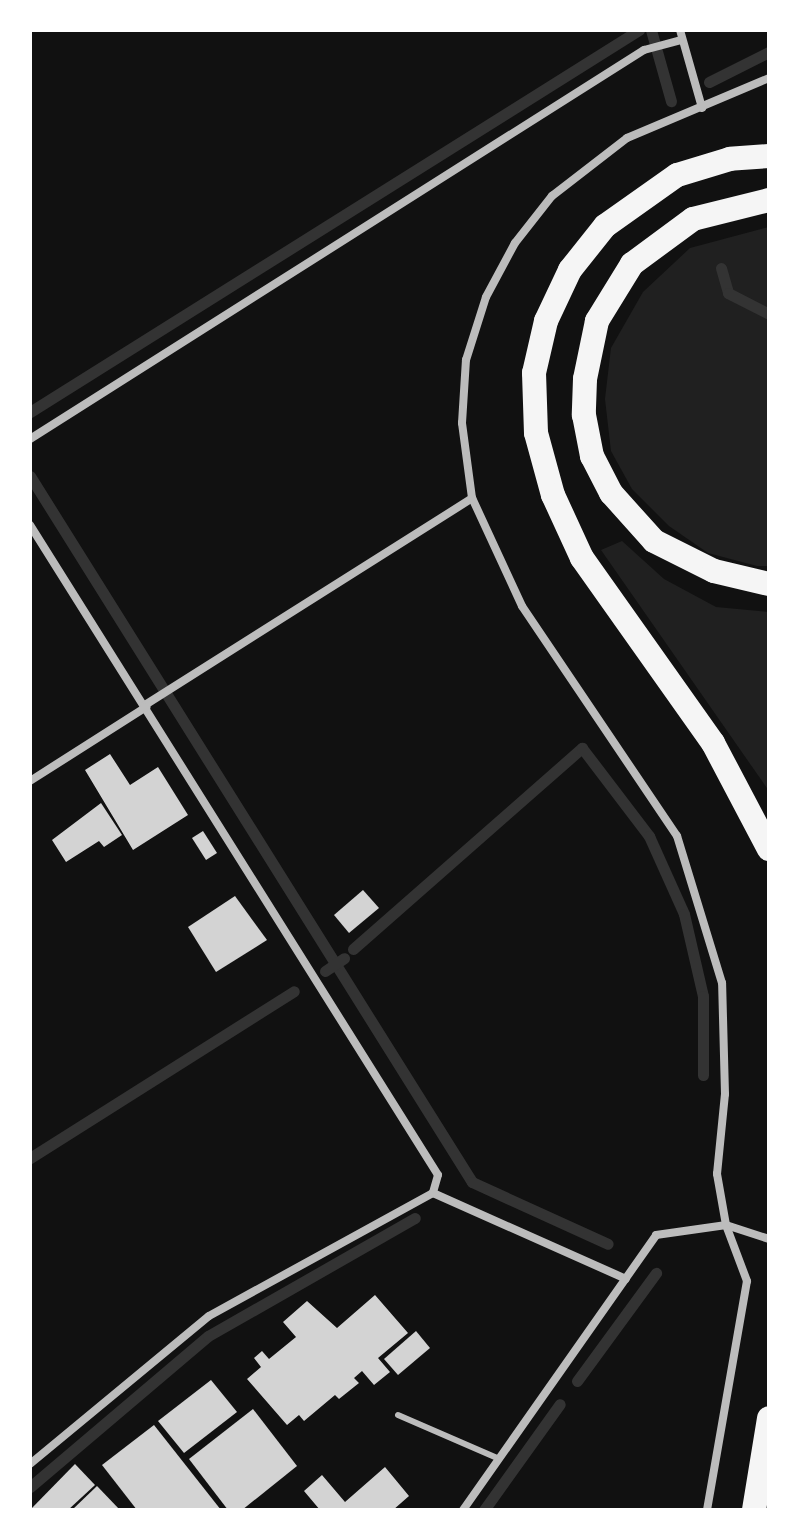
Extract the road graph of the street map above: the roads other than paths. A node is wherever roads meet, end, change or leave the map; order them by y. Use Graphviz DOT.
graph roads {
  1 [pos="680,30"];
  2 [pos="679,41"];
  3 [pos="769,78"];
  4 [pos="702,108"];
  5 [pos="769,156"];
  6 [pos="769,200"];
  7 [pos="30,439"];
  8 [pos="472,498"];
  9 [pos="30,525"];
  10 [pos="769,584"];
  11 [pos="147,705"];
  12 [pos="30,781"];
  13 [pos="769,849"];
  14 [pos="433,1193"];
  15 [pos="726,1225"];
  16 [pos="769,1239"];
  17 [pos="626,1279"];
  18 [pos="398,1415"];
  19 [pos="769,1418"];
  20 [pos="499,1459"];
  21 [pos="30,1464"];
  22 [pos="463,1510"];
  23 [pos="707,1510"];
  24 [pos="754,1510"];
  1 -- 2 [label="street"];
  2 -- 4 [label="street"];
  2 -- 7 [label="street"];
  3 -- 4 [label="street"];
  4 -- 8 [label="street"];
  5 -- 13 [label="highway"];
  6 -- 10 [label="highway"];
  8 -- 11 [label="street"];
  8 -- 15 [label="street"];
  9 -- 11 [label="street"];
  11 -- 12 [label="street"];
  11 -- 14 [label="street"];
  14 -- 17 [label="street"];
  14 -- 21 [label="street"];
  15 -- 16 [label="street"];
  15 -- 17 [label="street"];
  15 -- 23 [label="street"];
  17 -- 20 [label="street"];
  18 -- 20 [label="lane"];
  19 -- 24 [label="highway"];
  20 -- 22 [label="street"];
}
